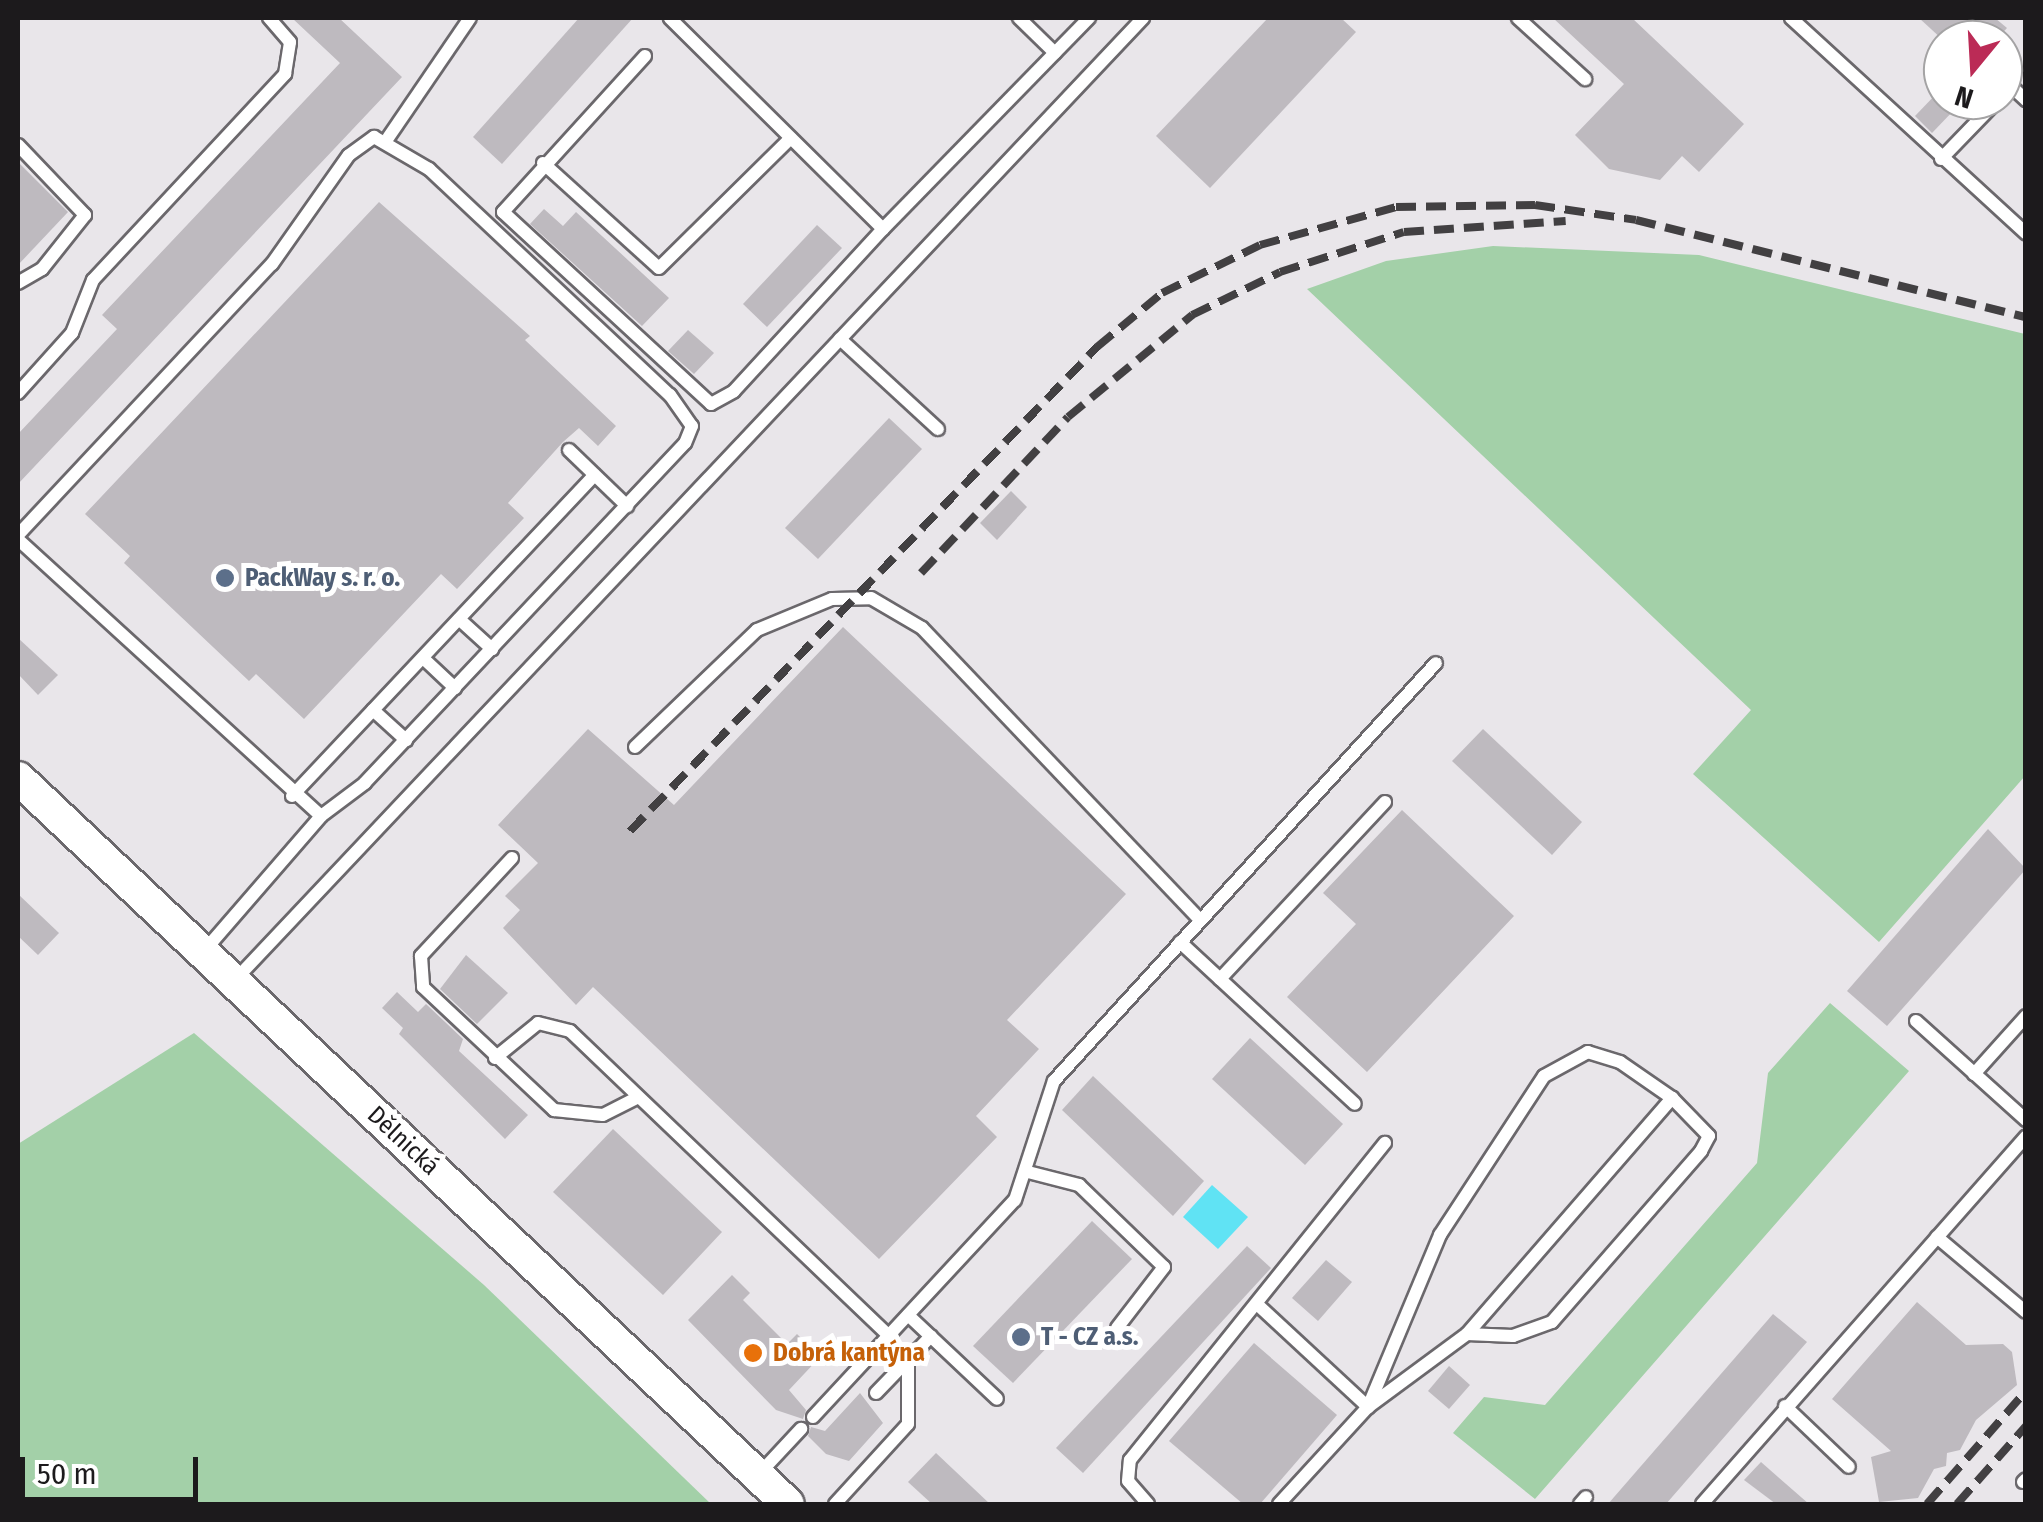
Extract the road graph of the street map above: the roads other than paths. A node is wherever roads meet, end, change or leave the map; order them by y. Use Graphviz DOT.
graph roads {
  1 [pos="269,18"];
  2 [pos="470,18"];
  3 [pos="670,18"];
  4 [pos="1019,18"];
  5 [pos="1089,18"];
  6 [pos="1143,18"];
  7 [pos="1518,18"];
  8 [pos="1791,18"];
  9 [pos="1054,52"];
  10 [pos="644,56"];
  11 [pos="1585,79"];
  12 [pos="1979,120"];
  13 [pos="388,138"];
  14 [pos="791,138"];
  15 [pos="18,145"];
  16 [pos="1942,159"];
  17 [pos="543,163"];
  18 [pos="883,229"];
  19 [pos="2026,233"];
  20 [pos="18,282"];
  21 [pos="840,338"];
  22 [pos="18,393"];
  23 [pos="938,429"];
  24 [pos="569,450"];
  25 [pos="595,476"];
  26 [pos="627,506"];
  27 [pos="18,537"];
  28 [pos="460,619"];
  29 [pos="492,649"];
  30 [pos="423,658"];
  31 [pos="1436,663"];
  32 [pos="455,688"];
  33 [pos="374,710"];
  34 [pos="406,740"];
  35 [pos="635,748"];
  36 [pos="18,778"];
  37 [pos="292,796"];
  38 [pos="1385,802"];
  39 [pos="321,816"];
  40 [pos="512,858"];
  41 [pos="1200,920"];
  42 [pos="1180,942"];
  43 [pos="203,952"];
  44 [pos="1220,979"];
  45 [pos="234,982"];
  46 [pos="2026,1016"];
  47 [pos="1916,1021"];
  48 [pos="495,1058"];
  49 [pos="1974,1074"];
  50 [pos="638,1097"];
  51 [pos="1672,1098"];
  52 [pos="1355,1104"];
  53 [pos="2026,1120"];
  54 [pos="2026,1137"];
  55 [pos="1385,1143"];
  56 [pos="1028,1172"];
  57 [pos="1937,1237"];
  58 [pos="1259,1306"];
  59 [pos="2026,1312"];
  60 [pos="908,1314"];
  61 [pos="1117,1328"];
  62 [pos="1467,1334"];
  63 [pos="888,1335"];
  64 [pos="931,1336"];
  65 [pos="908,1359"];
  66 [pos="876,1392"];
  67 [pos="997,1399"];
  68 [pos="1785,1406"];
  69 [pos="1368,1407"];
  70 [pos="813,1417"];
  71 [pos="801,1429"];
  72 [pos="1849,1467"];
  73 [pos="757,1476"];
  74 [pos="788,1504"];
  75 [pos="836,1504"];
  76 [pos="1148,1504"];
  77 [pos="1279,1504"];
  78 [pos="1702,1504"];
  1 -- 22 [label="lane"];
  2 -- 13 [label="lane"];
  3 -- 14 [label="lane"];
  4 -- 9 [label="lane"];
  5 -- 9 [label="lane"];
  6 -- 21 [label="lane"];
  7 -- 11 [label="lane"];
  8 -- 16 [label="lane"];
  9 -- 18 [label="lane"];
  10 -- 17 [label="lane"];
  12 -- 16 [label="lane"];
  13 -- 26 [label="lane"];
  13 -- 27 [label="lane"];
  14 -- 17 [label="lane"];
  14 -- 18 [label="lane"];
  15 -- 20 [label="lane"];
  16 -- 19 [label="lane"];
  17 -- 18 [label="lane"];
  21 -- 23 [label="lane"];
  21 -- 45 [label="lane"];
  24 -- 25 [label="lane"];
  25 -- 26 [label="lane"];
  25 -- 28 [label="lane"];
  26 -- 29 [label="lane"];
  27 -- 37 [label="lane"];
  28 -- 29 [label="lane"];
  28 -- 30 [label="lane"];
  29 -- 32 [label="lane"];
  30 -- 32 [label="lane"];
  30 -- 33 [label="lane"];
  31 -- 41 [label="lane"];
  32 -- 34 [label="lane"];
  33 -- 34 [label="lane"];
  33 -- 37 [label="lane"];
  34 -- 39 [label="lane"];
  35 -- 41 [label="lane"];
  36 -- 43 [label="street, Dělnická"];
  37 -- 39 [label="lane"];
  38 -- 44 [label="lane"];
  39 -- 43 [label="lane"];
  40 -- 48 [label="lane"];
  41 -- 42 [label="lane"];
  42 -- 44 [label="lane"];
  42 -- 56 [label="lane"];
  43 -- 45 [label="street, Dělnická"];
  44 -- 52 [label="lane"];
  45 -- 73 [label="street, Dělnická"];
  46 -- 49 [label="lane"];
  47 -- 49 [label="lane"];
  48 -- 50 [label="lane"];
  48 -- 50 [label="lane"];
  49 -- 53 [label="lane"];
  50 -- 63 [label="lane"];
  51 -- 62 [label="lane"];
  51 -- 62 [label="lane"];
  51 -- 69 [label="lane"];
  54 -- 57 [label="lane"];
  55 -- 58 [label="lane"];
  56 -- 60 [label="lane"];
  56 -- 61 [label="lane"];
  57 -- 59 [label="lane"];
  57 -- 68 [label="lane"];
  58 -- 69 [label="lane"];
  58 -- 76 [label="lane"];
  60 -- 63 [label="lane"];
  60 -- 64 [label="lane"];
  62 -- 69 [label="lane"];
  63 -- 70 [label="lane"];
  64 -- 65 [label="lane"];
  64 -- 67 [label="lane"];
  65 -- 66 [label="lane"];
  65 -- 75 [label="lane"];
  68 -- 72 [label="lane"];
  68 -- 78 [label="lane"];
  69 -- 77 [label="lane"];
  71 -- 73 [label="lane"];
  73 -- 74 [label="street, Dělnická"];
}
